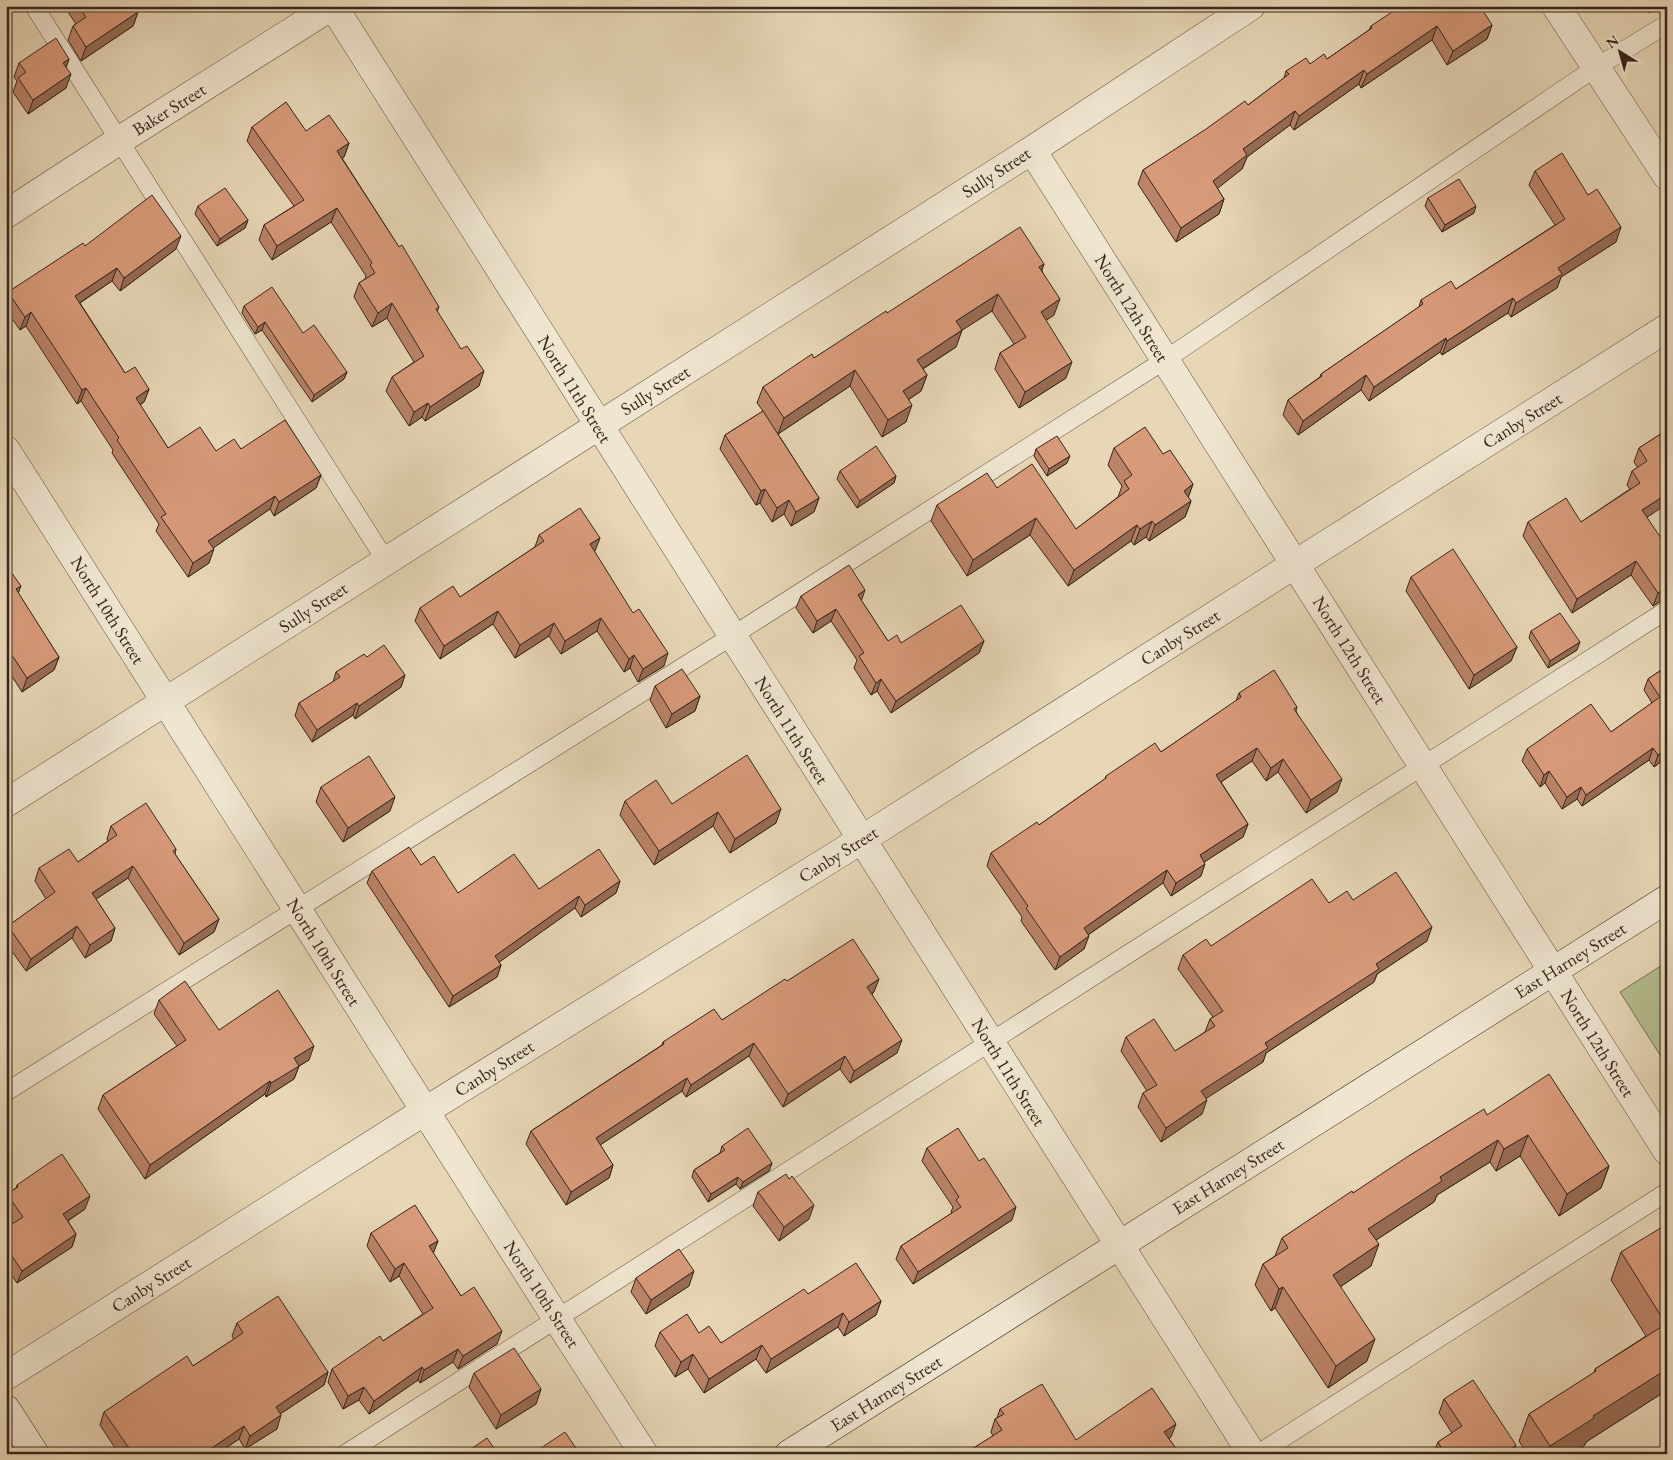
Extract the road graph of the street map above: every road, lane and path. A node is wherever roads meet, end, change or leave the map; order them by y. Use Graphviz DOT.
graph roads {
  1 [pos="34,6"];
  2 [pos="333,6"];
  3 [pos="1251,6"];
  4 [pos="1556,6"];
  5 [pos="1667,24"];
  6 [pos="1595,68"];
  7 [pos="120,140"];
  8 [pos="1032,150"];
  9 [pos="1667,176"];
  10 [pos="6,214"];
  11 [pos="1667,328"];
  12 [pos="1165,360"];
  13 [pos="598,426"];
  14 [pos="6,450"];
  15 [pos="386,561"];
  16 [pos="1295,564"];
  17 [pos="1667,610"];
  18 [pos="732,636"];
  19 [pos="166,701"];
  20 [pos="1423,766"];
  21 [pos="6,803"];
  22 [pos="861,840"];
  23 [pos="1667,899"];
  24 [pos="297,910"];
  25 [pos="1553,971"];
  26 [pos="990,1042"];
  27 [pos="6,1092"];
  28 [pos="425,1111"];
  29 [pos="1667,1151"];
  30 [pos="1667,1192"];
  31 [pos="1120,1245"];
  32 [pos="557,1318"];
  33 [pos="6,1376"];
  34 [pos="6,1409"];
  35 [pos="35,1454"];
  36 [pos="345,1454"];
  37 [pos="644,1454"];
  38 [pos="789,1454"];
  39 [pos="1252,1454"];
  40 [pos="1258,1454"];
  1 -- 7 [label="lane"];
  2 -- 7 [label="street, Baker Street"];
  2 -- 13 [label="street, North 11th Street"];
  3 -- 8 [label="street, Sully Street"];
  4 -- 6 [label="street"];
  5 -- 6 [label="lane"];
  6 -- 9 [label="street"];
  6 -- 12 [label="lane"];
  7 -- 10 [label="street, Baker Street"];
  7 -- 15 [label="lane"];
  8 -- 12 [label="street, North 12th Street"];
  8 -- 13 [label="street, Sully Street"];
  11 -- 16 [label="street, Canby Street"];
  12 -- 16 [label="street, North 12th Street"];
  12 -- 18 [label="lane"];
  13 -- 15 [label="street, Sully Street"];
  13 -- 18 [label="street, North 11th Street"];
  14 -- 19 [label="street, North 10th Street"];
  15 -- 19 [label="street, Sully Street"];
  16 -- 20 [label="street, North 12th Street"];
  16 -- 22 [label="street, Canby Street"];
  17 -- 20 [label="lane"];
  18 -- 22 [label="street, North 11th Street"];
  18 -- 24 [label="lane"];
  19 -- 21 [label="street, Sully Street"];
  19 -- 24 [label="street, North 10th Street"];
  20 -- 25 [label="street, North 12th Street"];
  20 -- 26 [label="lane"];
  22 -- 26 [label="street, North 11th Street"];
  22 -- 28 [label="street, Canby Street"];
  23 -- 25 [label="street, East Harney Street"];
  24 -- 27 [label="lane"];
  24 -- 28 [label="street, North 10th Street"];
  25 -- 29 [label="street, North 12th Street"];
  25 -- 31 [label="street, East Harney Street"];
  26 -- 31 [label="street, North 11th Street"];
  26 -- 32 [label="lane"];
  28 -- 32 [label="street, North 10th Street"];
  28 -- 33 [label="street, Canby Street"];
  30 -- 40 [label="lane"];
  31 -- 38 [label="street, East Harney Street"];
  31 -- 39 [label="street, North 11th Street"];
  32 -- 36 [label="lane"];
  32 -- 37 [label="street, North 10th Street"];
  34 -- 35 [label="street"];
}
